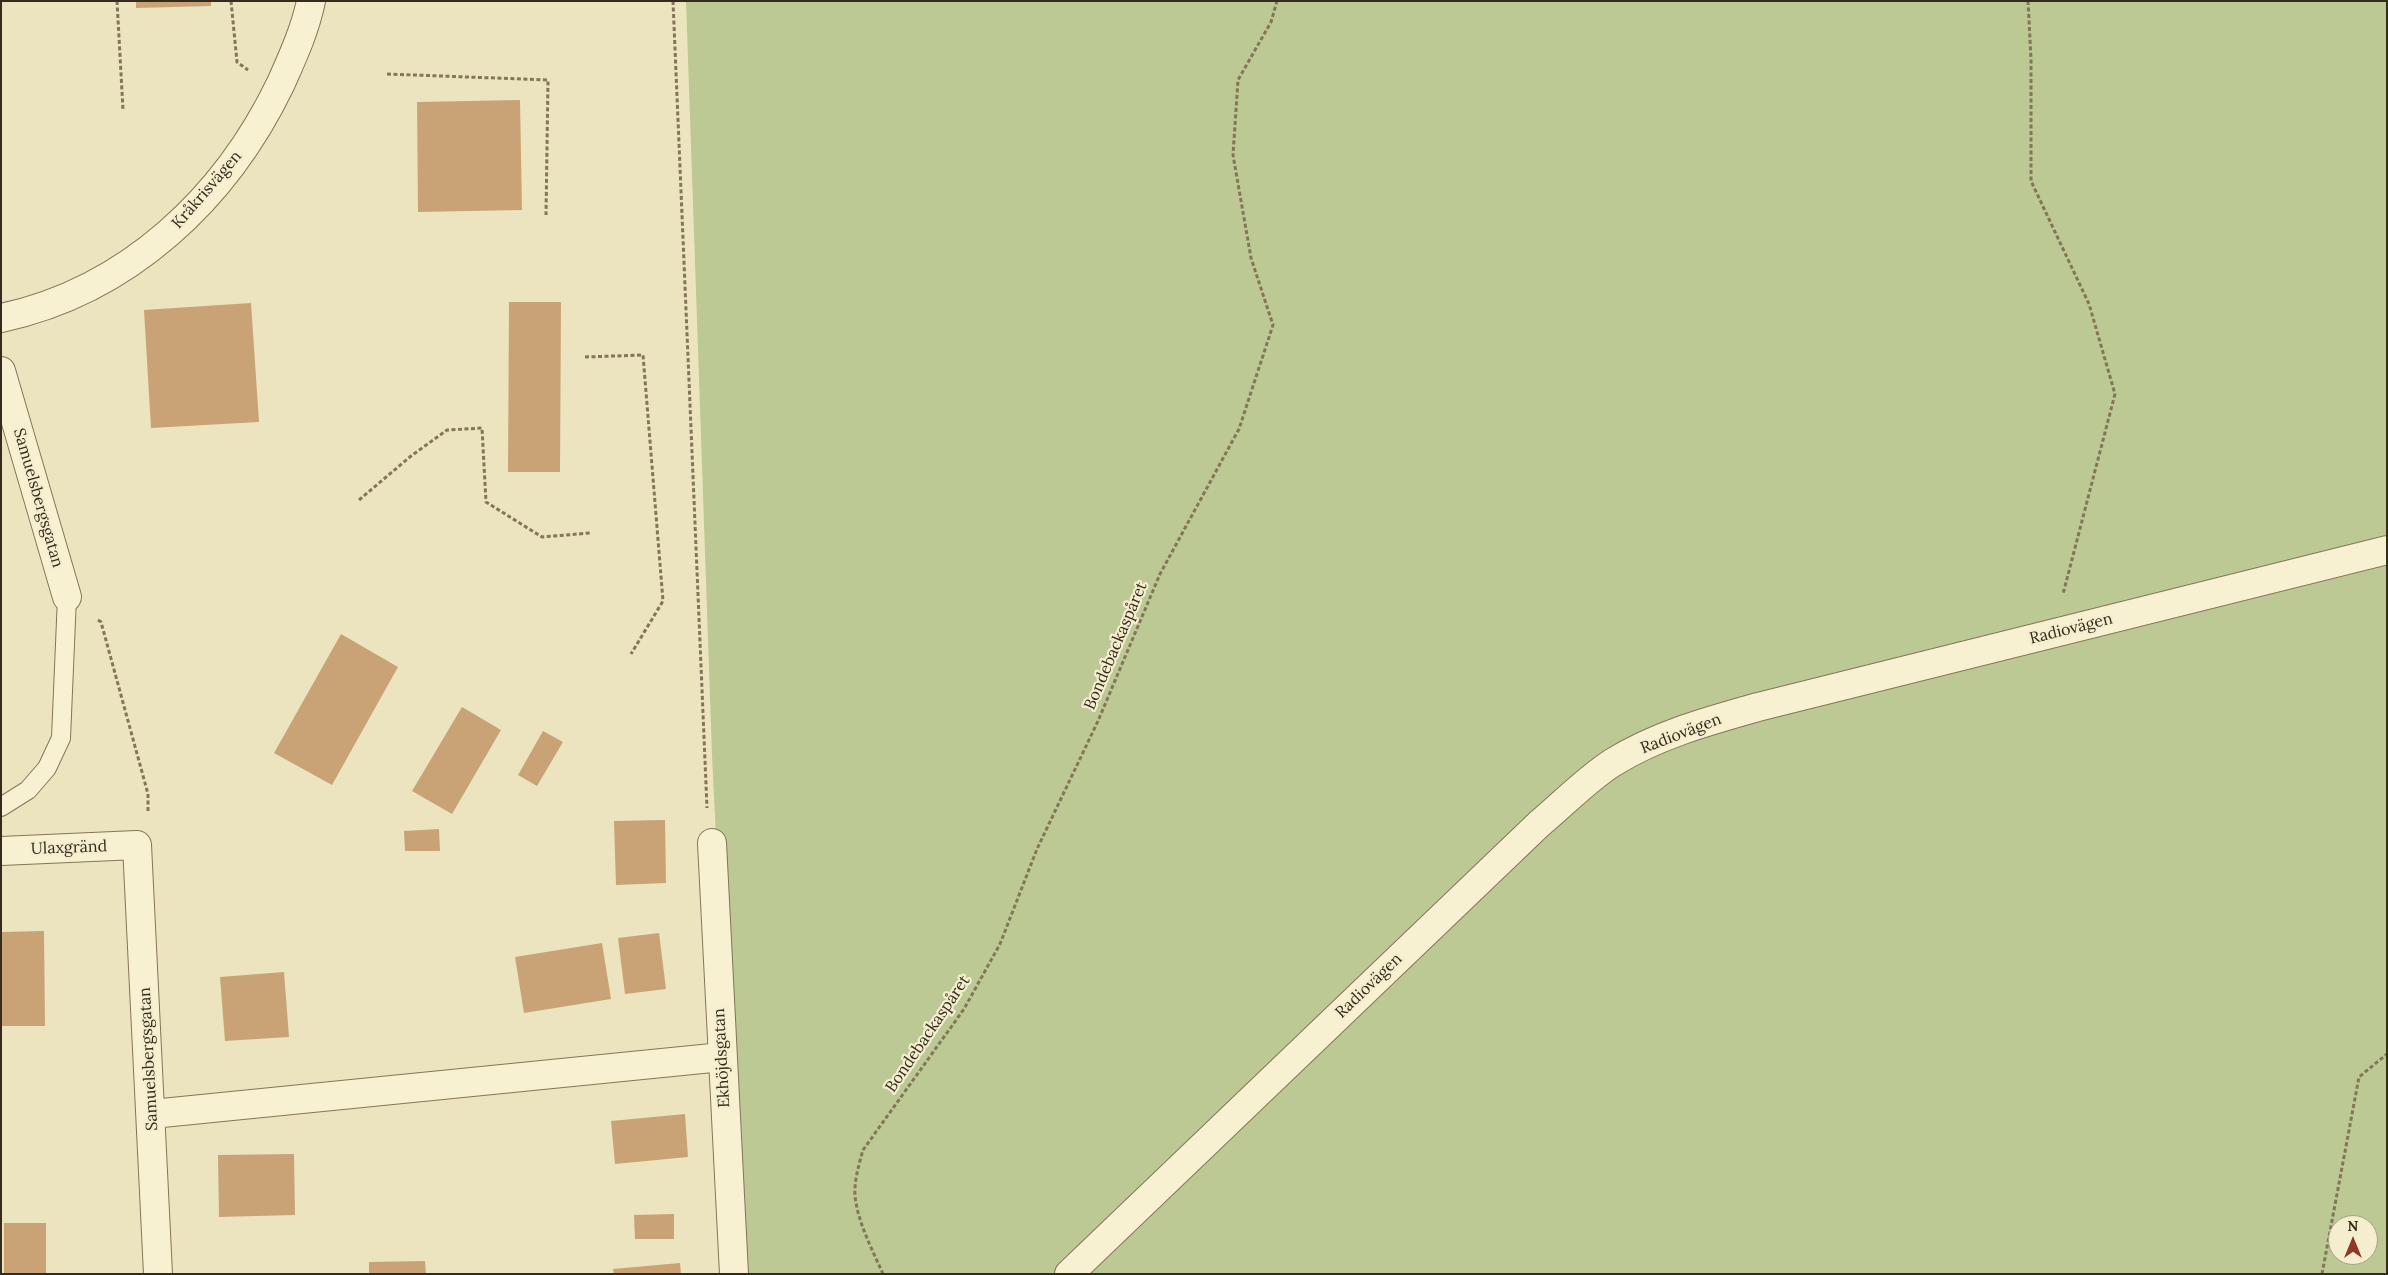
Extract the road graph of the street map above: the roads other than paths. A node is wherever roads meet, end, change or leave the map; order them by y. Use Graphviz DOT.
graph roads {
  1 [pos="311,1"];
  2 [pos="1,318"];
  3 [pos="1,371"];
  4 [pos="2387,550"];
  5 [pos="67,597"];
  6 [pos="1,807"];
  7 [pos="712,843"];
  8 [pos="137,845"];
  9 [pos="1,851"];
  10 [pos="722,1057"];
  11 [pos="152,1114"];
  12 [pos="158,1274"];
  13 [pos="734,1274"];
  14 [pos="1069,1274"];
  1 -- 2 [label="street, Kråkrisvägen"];
  3 -- 5 [label="street, Samuelsbergsgatan"];
  4 -- 14 [label="street, Radiovägen"];
  5 -- 6 [label="lane"];
  7 -- 10 [label="street, Ekhöjdsgatan"];
  8 -- 9 [label="street, Ulaxgränd"];
  8 -- 11 [label="street, Samuelsbergsgatan"];
  10 -- 11 [label="street"];
  10 -- 13 [label="street, Ekhöjdsgatan"];
  11 -- 12 [label="street, Samuelsbergsgatan"];
}
